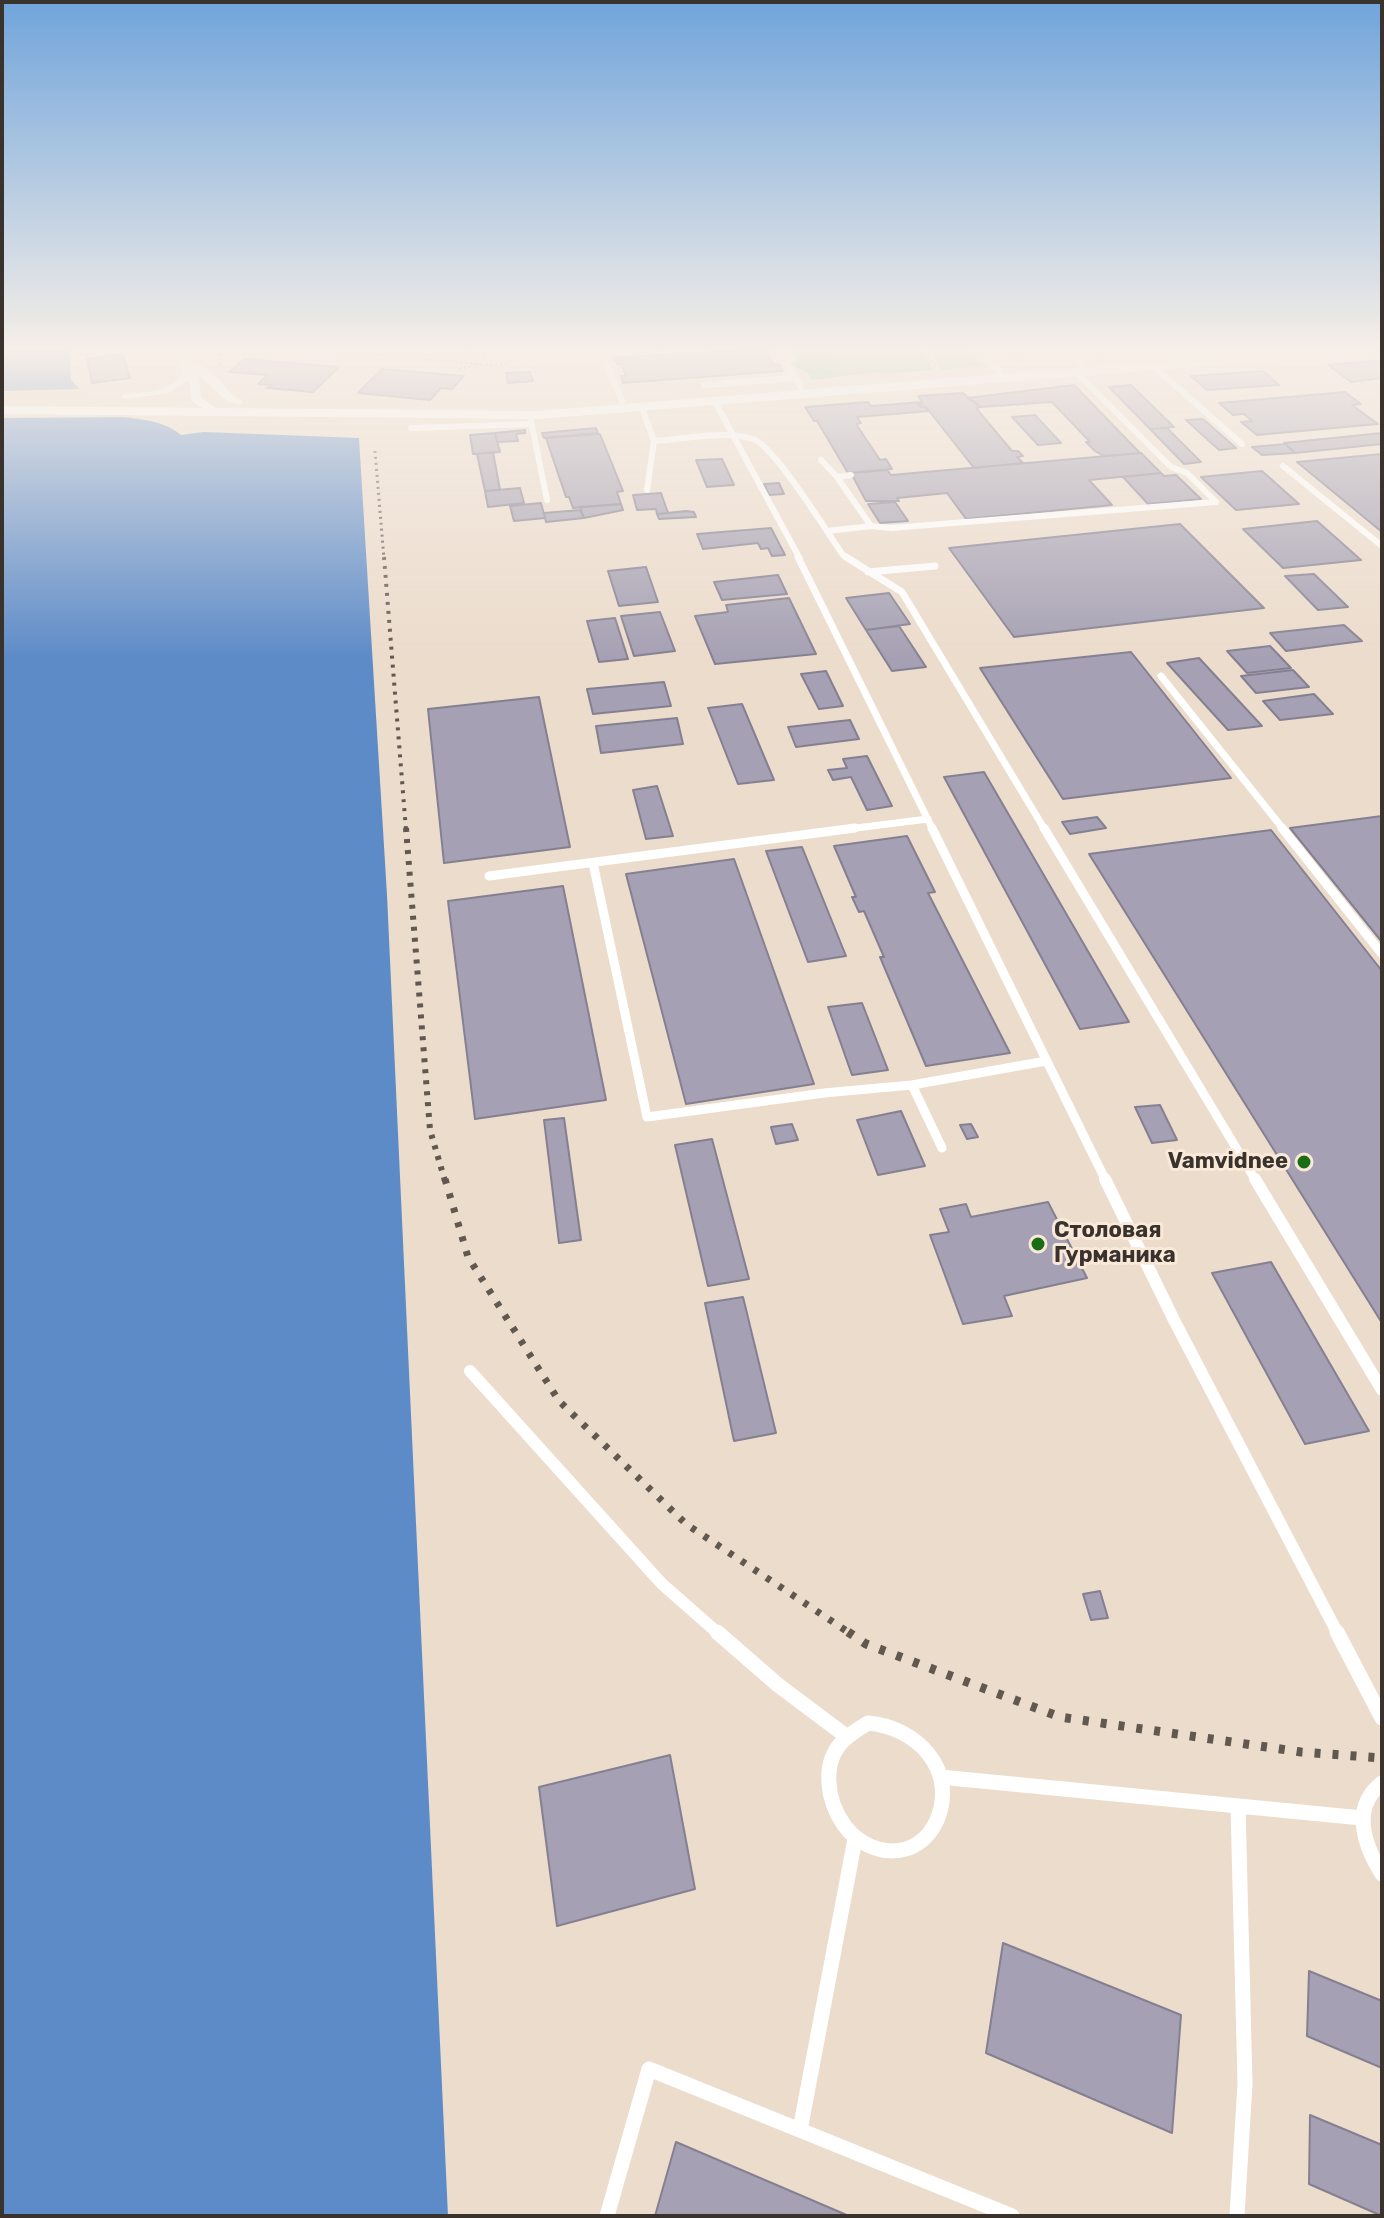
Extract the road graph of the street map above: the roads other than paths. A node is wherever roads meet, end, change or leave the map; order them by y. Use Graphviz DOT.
graph roads {
  1 [pos="537,452"];
  2 [pos="652,452"];
  3 [pos="740,452"];
  4 [pos="768,452"];
  5 [pos="1156,452"];
  6 [pos="821,460"];
  7 [pos="1283,466"];
  8 [pos="851,475"];
  9 [pos="837,477"];
  10 [pos="647,490"];
  11 [pos="547,500"];
  12 [pos="871,526"];
  13 [pos="827,531"];
  14 [pos="1382,546"];
  15 [pos="935,566"];
  16 [pos="868,572"];
  17 [pos="1161,676"];
  18 [pos="928,819"];
  19 [pos="593,863"];
  20 [pos="489,876"];
  21 [pos="1382,954"];
  22 [pos="1046,1061"];
  23 [pos="912,1085"];
  24 [pos="942,1148"];
  25 [pos="470,1371"];
  26 [pos="1382,1390"];
  27 [pos="1382,1718"];
  28 [pos="846,1736"];
  29 [pos="940,1777"];
  30 [pos="1382,1783"];
  31 [pos="1238,1806"];
  32 [pos="1362,1818"];
  33 [pos="855,1839"];
  34 [pos="1382,1874"];
  35 [pos="800,2130"];
  36 [pos="607,2216"];
  37 [pos="1012,2216"];
  38 [pos="1237,2216"];
  1 -- 11 [label="lane"];
  2 -- 10 [label="lane"];
  3 -- 18 [label="lane"];
  4 -- 13 [label="lane"];
  5 -- 12 [label="lane"];
  6 -- 9 [label="lane"];
  7 -- 14 [label="lane"];
  8 -- 9 [label="lane"];
  9 -- 12 [label="lane"];
  12 -- 13 [label="lane"];
  13 -- 16 [label="lane"];
  15 -- 16 [label="lane"];
  16 -- 26 [label="lane"];
  17 -- 21 [label="lane"];
  18 -- 19 [label="lane"];
  18 -- 22 [label="lane"];
  19 -- 20 [label="lane"];
  19 -- 23 [label="lane"];
  22 -- 23 [label="lane"];
  22 -- 27 [label="lane"];
  23 -- 24 [label="lane"];
  25 -- 28 [label="lane"];
  28 -- 29 [label="lane"];
  28 -- 33 [label="lane"];
  29 -- 31 [label="lane"];
  29 -- 33 [label="lane"];
  30 -- 32 [label="lane"];
  31 -- 32 [label="lane"];
  31 -- 38 [label="lane"];
  32 -- 34 [label="lane"];
  33 -- 35 [label="lane"];
  35 -- 36 [label="lane"];
  35 -- 37 [label="lane"];
}
